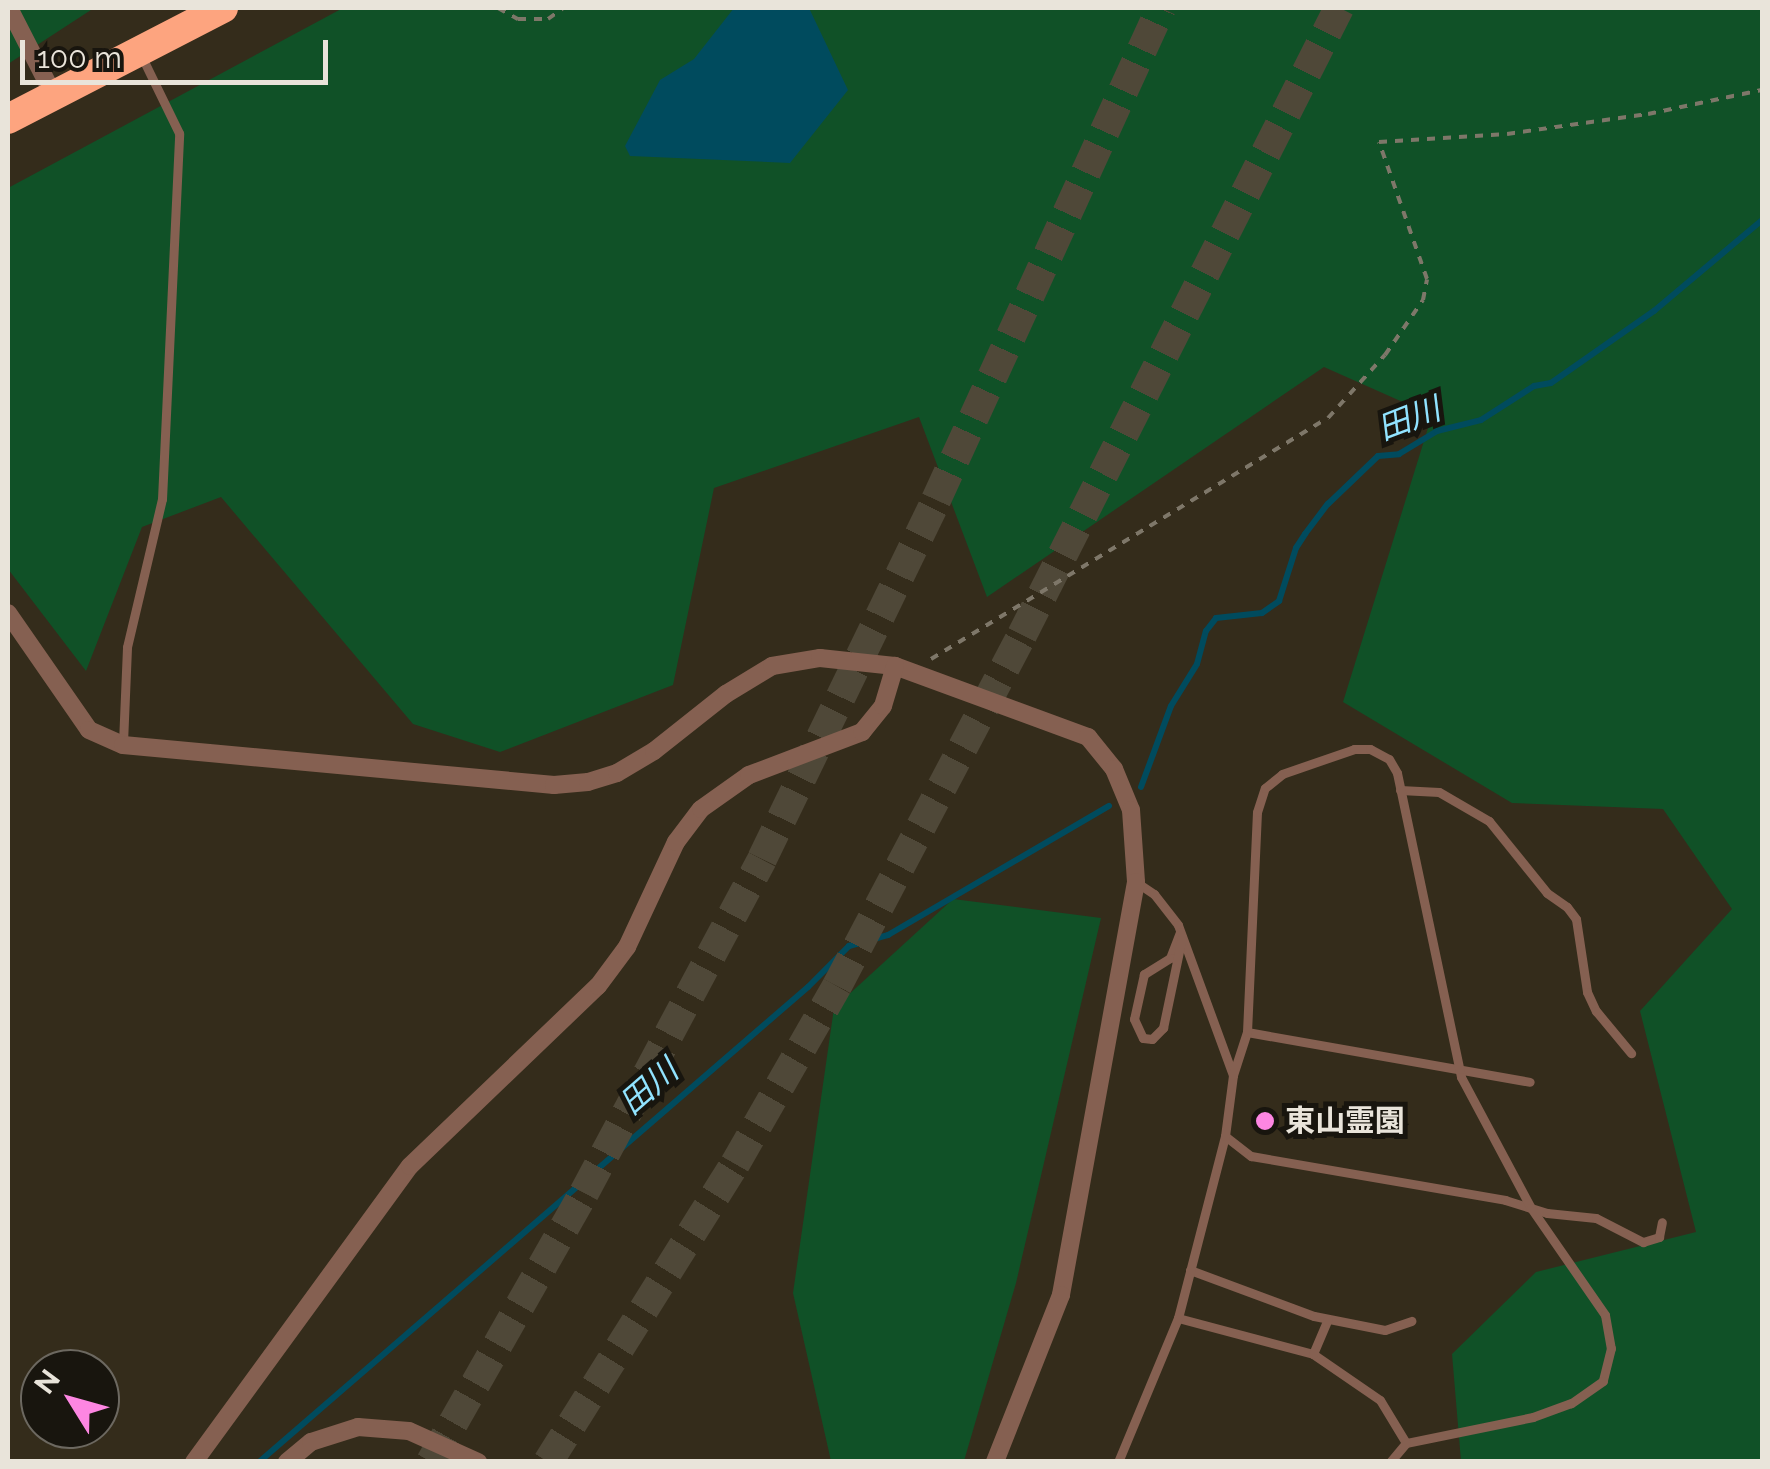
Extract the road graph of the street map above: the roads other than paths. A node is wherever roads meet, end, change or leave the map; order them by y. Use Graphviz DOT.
graph roads {
  1 [pos="9,8"];
  2 [pos="224,8"];
  3 [pos="139,50"];
  4 [pos="52,94"];
  5 [pos="8,118"];
  6 [pos="8,613"];
  7 [pos="894,666"];
  8 [pos="123,745"];
  9 [pos="1400,790"];
  10 [pos="1136,882"];
  11 [pos="1181,935"];
  12 [pos="1247,1032"];
  13 [pos="1630,1053"];
  14 [pos="1460,1070"];
  15 [pos="1233,1075"];
  16 [pos="1530,1082"];
  17 [pos="1225,1136"];
  18 [pos="1530,1208"];
  19 [pos="1662,1222"];
  20 [pos="1190,1270"];
  21 [pos="1178,1318"];
  22 [pos="1328,1319"];
  23 [pos="1411,1321"];
  24 [pos="1313,1354"];
  25 [pos="1406,1443"];
  26 [pos="194,1462"];
  27 [pos="287,1462"];
  28 [pos="478,1462"];
  29 [pos="995,1462"];
  30 [pos="1118,1462"];
  31 [pos="1390,1462"];
  1 -- 4 [label="street"];
  2 -- 3 [label="highway"];
  3 -- 4 [label="highway"];
  3 -- 8 [label="lane"];
  4 -- 5 [label="highway"];
  6 -- 8 [label="street"];
  7 -- 8 [label="street"];
  7 -- 10 [label="street"];
  7 -- 26 [label="street"];
  9 -- 12 [label="lane"];
  9 -- 13 [label="lane"];
  9 -- 14 [label="lane"];
  10 -- 11 [label="lane"];
  10 -- 29 [label="street"];
  11 -- 11 [label="lane"];
  11 -- 15 [label="lane"];
  12 -- 14 [label="lane"];
  12 -- 15 [label="lane"];
  14 -- 16 [label="lane"];
  14 -- 18 [label="lane"];
  15 -- 17 [label="lane"];
  17 -- 18 [label="lane"];
  17 -- 20 [label="lane"];
  18 -- 19 [label="lane"];
  18 -- 25 [label="lane"];
  20 -- 21 [label="lane"];
  20 -- 22 [label="lane"];
  21 -- 24 [label="lane"];
  21 -- 30 [label="lane"];
  22 -- 23 [label="lane"];
  22 -- 24 [label="lane"];
  24 -- 25 [label="lane"];
  25 -- 31 [label="lane"];
  27 -- 28 [label="street"];
}
